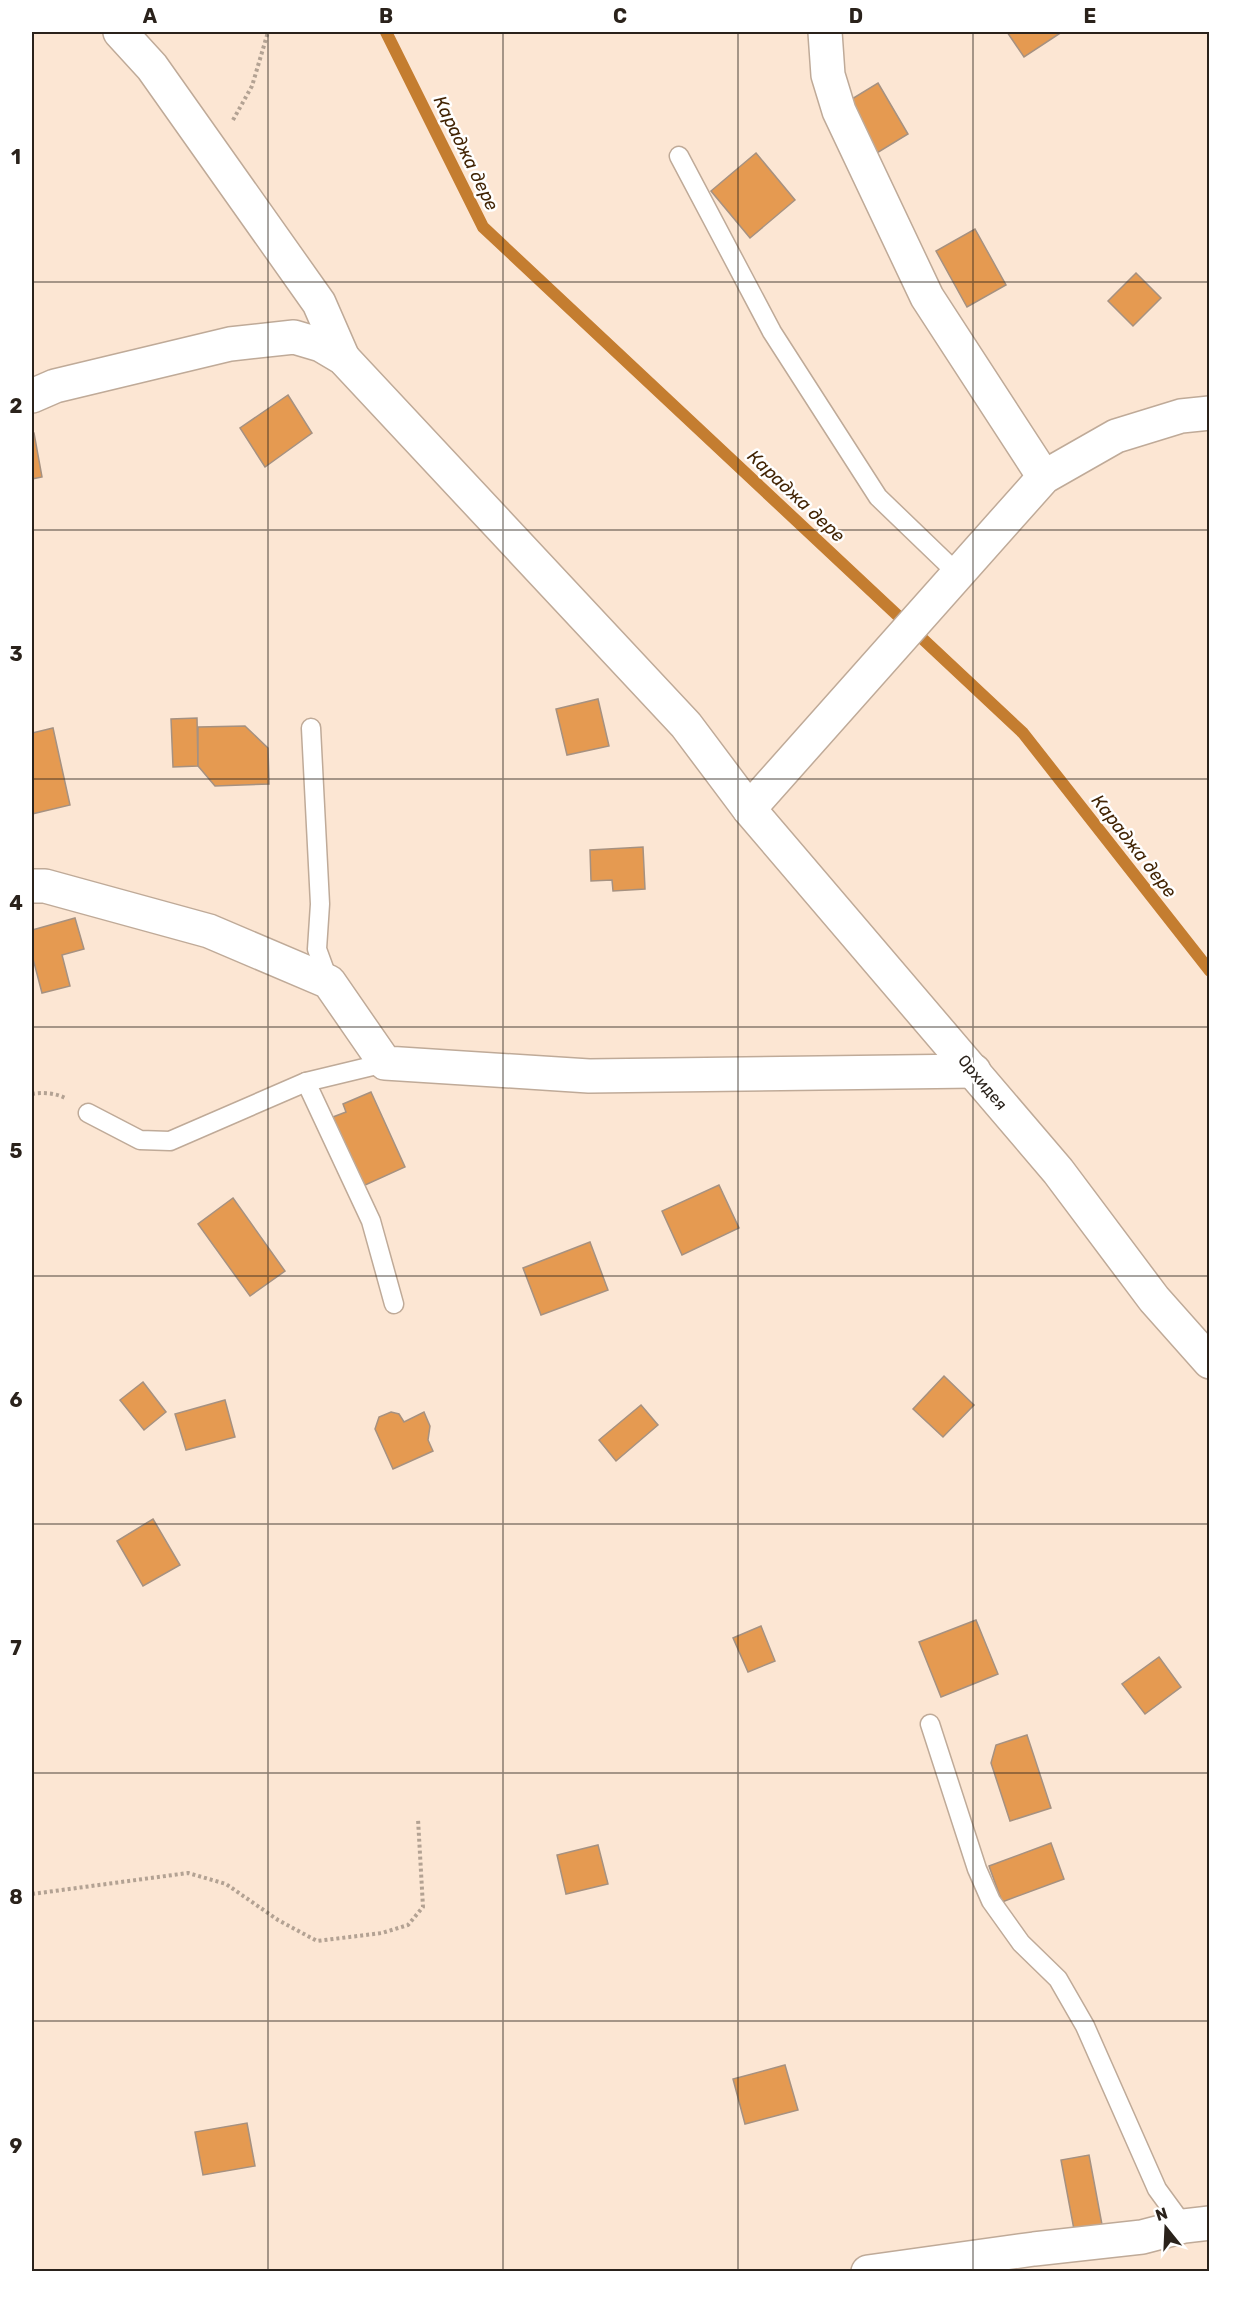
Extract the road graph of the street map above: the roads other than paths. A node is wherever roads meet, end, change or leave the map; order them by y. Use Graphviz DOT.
graph roads {
  1 [pos="120,32"];
  2 [pos="825,32"];
  3 [pos="679,156"];
  4 [pos="343,358"];
  5 [pos="32,396"];
  6 [pos="1209,413"];
  7 [pos="1044,477"];
  8 [pos="958,574"];
  9 [pos="311,728"];
  10 [pos="749,809"];
  11 [pos="32,886"];
  12 [pos="329,982"];
  13 [pos="385,1063"];
  14 [pos="974,1071"];
  15 [pos="306,1082"];
  16 [pos="88,1113"];
  17 [pos="394,1304"];
  18 [pos="1209,1362"];
  19 [pos="930,1724"];
  20 [pos="1197,2225"];
  21 [pos="868,2271"];
  1 -- 4 [label="street"];
  2 -- 7 [label="street"];
  3 -- 8 [label="lane"];
  4 -- 5 [label="street"];
  4 -- 10 [label="street, Орхидея"];
  6 -- 7 [label="street"];
  7 -- 8 [label="street"];
  8 -- 10 [label="street"];
  9 -- 12 [label="lane"];
  10 -- 14 [label="street, Орхидея"];
  11 -- 12 [label="street"];
  12 -- 13 [label="street"];
  13 -- 14 [label="street"];
  13 -- 15 [label="lane"];
  14 -- 18 [label="street, Орхидея"];
  15 -- 16 [label="lane"];
  15 -- 17 [label="lane"];
  19 -- 20 [label="lane"];
  20 -- 21 [label="street"];
}
